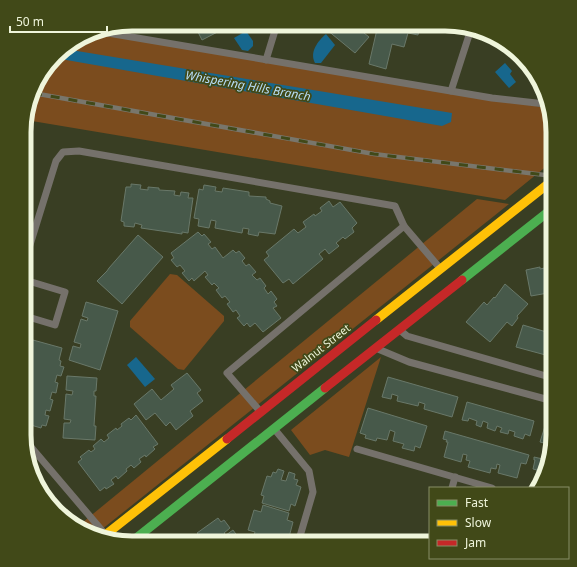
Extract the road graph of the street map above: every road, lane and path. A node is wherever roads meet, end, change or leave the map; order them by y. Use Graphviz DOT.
graph roads {
  1 [pos="275,31"];
  2 [pos="110,33"];
  3 [pos="469,34"];
  4 [pos="266,60"];
  5 [pos="451,91"];
  6 [pos="542,104"];
  7 [pos="546,186"];
  8 [pos="546,214"];
  9 [pos="404,226"];
  10 [pos="31,242"];
  11 [pos="441,268"];
  12 [pos="31,282"];
  13 [pos="31,318"];
  14 [pos="400,329"];
  15 [pos="376,348"];
  16 [pos="546,376"];
  17 [pos="546,399"];
  18 [pos="267,420"];
  19 [pos="32,448"];
  20 [pos="357,448"];
  21 [pos="455,477"];
  22 [pos="452,487"];
  23 [pos="487,487"];
  24 [pos="101,531"];
  25 [pos="109,533"];
  26 [pos="138,536"];
  27 [pos="300,536"];
  1 -- 4 [label="lane"];
  2 -- 4 [label="lane"];
  3 -- 5 [label="lane"];
  4 -- 5 [label="lane"];
  5 -- 6 [label="lane"];
  7 -- 11 [label="main road, Walnut Street"];
  8 -- 14 [label="main road, Walnut Street"];
  9 -- 10 [label="lane"];
  9 -- 11 [label="lane"];
  9 -- 18 [label="lane"];
  11 -- 18 [label="main road, Walnut Street"];
  12 -- 13 [label="lane"];
  14 -- 15 [label="main road, Walnut Street"];
  14 -- 16 [label="lane"];
  15 -- 17 [label="lane"];
  15 -- 18 [label="main road, Walnut Street"];
  18 -- 25 [label="main road, Walnut Street"];
  18 -- 26 [label="main road, Walnut Street"];
  18 -- 27 [label="lane"];
  19 -- 24 [label="lane"];
  20 -- 21 [label="lane"];
  21 -- 22 [label="lane"];
  21 -- 23 [label="lane"];
}
